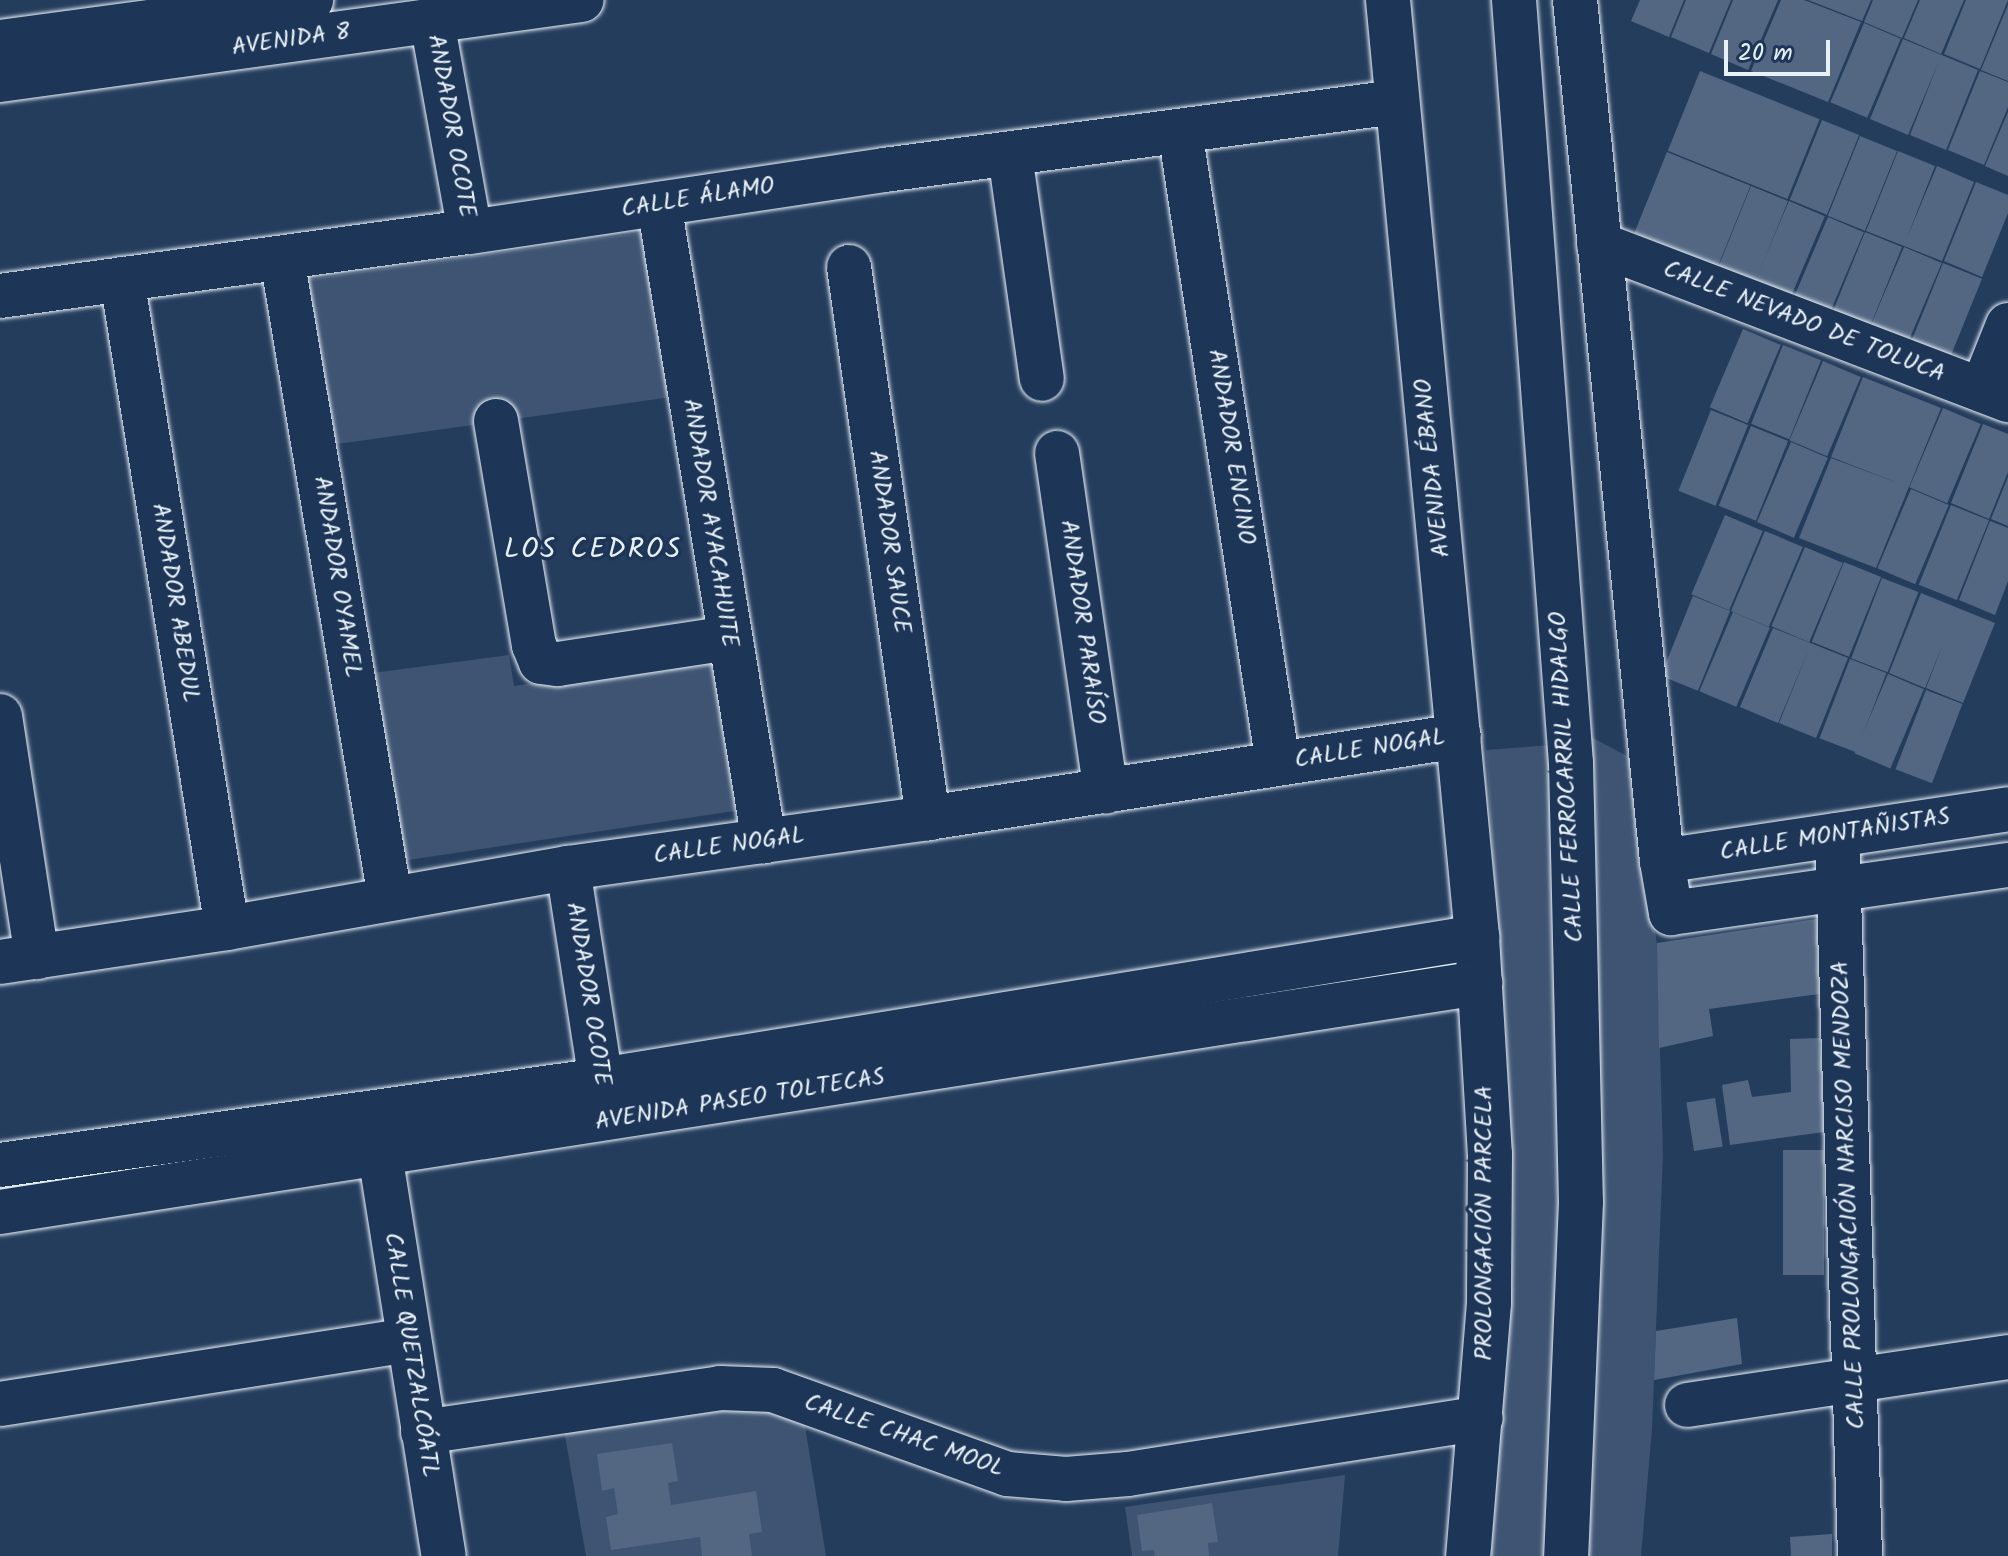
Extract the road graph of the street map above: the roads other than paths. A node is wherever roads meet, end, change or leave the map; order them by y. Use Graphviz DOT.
graph roads {
  1 [pos="311,0"];
  2 [pos="582,0"];
  3 [pos="1388,0"];
  4 [pos="1514,0"];
  5 [pos="1575,0"];
  6 [pos="159,9"];
  7 [pos="432,21"];
  8 [pos="0,42"];
  9 [pos="0,80"];
  10 [pos="1396,102"];
  11 [pos="1180,131"];
  12 [pos="1010,155"];
  13 [pos="659,204"];
  14 [pos="470,232"];
  15 [pos="1599,244"];
  16 [pos="282,258"];
  17 [pos="849,267"];
  18 [pos="122,279"];
  19 [pos="0,296"];
  20 [pos="2008,325"];
  21 [pos="1042,379"];
  22 [pos="1995,395"];
  23 [pos="496,421"];
  24 [pos="1057,453"];
  25 [pos="729,638"];
  26 [pos="0,716"];
  27 [pos="1459,736"];
  28 [pos="1278,763"];
  29 [pos="1106,791"];
  30 [pos="2008,809"];
  31 [pos="928,818"];
  32 [pos="1837,835"];
  33 [pos="764,841"];
  34 [pos="1662,861"];
  35 [pos="2008,865"];
  36 [pos="568,868"];
  37 [pos="1839,891"];
  38 [pos="390,898"];
  39 [pos="227,928"];
  40 [pos="1477,937"];
  41 [pos="18,959"];
  42 [pos="1480,983"];
  43 [pos="604,1100"];
  44 [pos="380,1154"];
  45 [pos="0,1165"];
  46 [pos="0,1212"];
  47 [pos="408,1340"];
  48 [pos="2008,1357"];
  49 [pos="1854,1380"];
  50 [pos="0,1404"];
  51 [pos="1687,1405"];
  52 [pos="1481,1418"];
  53 [pos="423,1432"];
  54 [pos="444,1556"];
  55 [pos="1468,1556"];
  56 [pos="1566,1556"];
  57 [pos="1860,1556"];
  1 -- 6 [label="street, AVENIDA 8"];
  2 -- 7 [label="street, AVENIDA 8"];
  3 -- 10 [label="street, AVENIDA ÉBANO"];
  4 -- 56 [label="street, CALLE FERROCARRIL HIDALGO"];
  5 -- 15 [label="street"];
  6 -- 8 [label="street, AVENIDA 8"];
  7 -- 9 [label="street, AVENIDA 8"];
  7 -- 14 [label="street, ANDADOR OCOTE"];
  10 -- 11 [label="street, CALLE ÁLAMO"];
  10 -- 27 [label="street, AVENIDA ÉBANO"];
  11 -- 12 [label="street, CALLE ÁLAMO"];
  11 -- 28 [label="street, ANDADOR ENCINO"];
  12 -- 13 [label="street, CALLE ÁLAMO"];
  12 -- 21 [label="street"];
  13 -- 14 [label="street, CALLE ÁLAMO"];
  13 -- 25 [label="street, ANDADOR AYACAHUITE"];
  14 -- 16 [label="street, CALLE ÁLAMO"];
  15 -- 22 [label="street, CALLE NEVADO DE TOLUCA"];
  15 -- 34 [label="street"];
  16 -- 18 [label="street, CALLE ÁLAMO"];
  16 -- 38 [label="street, ANDADOR OYAMEL"];
  17 -- 31 [label="street, ANDADOR SAUCE"];
  18 -- 19 [label="street, CALLE ÁLAMO"];
  18 -- 39 [label="street, ANDADOR ABEDUL"];
  20 -- 22 [label="street"];
  23 -- 25 [label="street"];
  24 -- 29 [label="street, ANDADOR PARAÍSO"];
  25 -- 33 [label="street, ANDADOR AYACAHUITE"];
  26 -- 41 [label="street"];
  27 -- 28 [label="street, CALLE NOGAL"];
  27 -- 40 [label="street, AVENIDA ÉBANO"];
  28 -- 29 [label="street, CALLE NOGAL"];
  29 -- 31 [label="street, CALLE NOGAL"];
  30 -- 32 [label="street, CALLE MONTAÑISTAS"];
  31 -- 33 [label="street, CALLE NOGAL"];
  32 -- 34 [label="street, CALLE MONTAÑISTAS"];
  32 -- 37 [label="street, CALLE PROLONGACIÓN NARCISO MENDOZA"];
  33 -- 36 [label="street, CALLE NOGAL"];
  34 -- 37 [label="street"];
  35 -- 37 [label="street"];
  36 -- 38 [label="street, CALLE NOGAL"];
  36 -- 43 [label="street, ANDADOR OCOTE"];
  37 -- 49 [label="street, CALLE PROLONGACIÓN NARCISO MENDOZA"];
  38 -- 39 [label="street, CALLE NOGAL"];
  39 -- 41 [label="street, CALLE NOGAL"];
  40 -- 42 [label="street, PROLONGACIÓN PARCELA"];
  40 -- 43 [label="street, AVENIDA PASEO TOLTECAS"];
  42 -- 43 [label="street, AVENIDA PASEO TOLTECAS"];
  42 -- 52 [label="street, PROLONGACIÓN PARCELA"];
  43 -- 44 [label="street, AVENIDA PASEO TOLTECAS"];
  43 -- 45 [label="street, AVENIDA PASEO TOLTECAS"];
  44 -- 46 [label="street, AVENIDA PASEO TOLTECAS"];
  44 -- 47 [label="street, CALLE QUETZALCÓATL"];
  47 -- 50 [label="street"];
  47 -- 53 [label="street, CALLE QUETZALCÓATL"];
  48 -- 49 [label="street"];
  49 -- 51 [label="street"];
  49 -- 57 [label="street, CALLE PROLONGACIÓN NARCISO MENDOZA"];
  52 -- 53 [label="street, CALLE CHAC MOOL"];
  52 -- 55 [label="street, PROLONGACIÓN PARCELA"];
  53 -- 54 [label="street, CALLE QUETZALCÓATL"];
}
